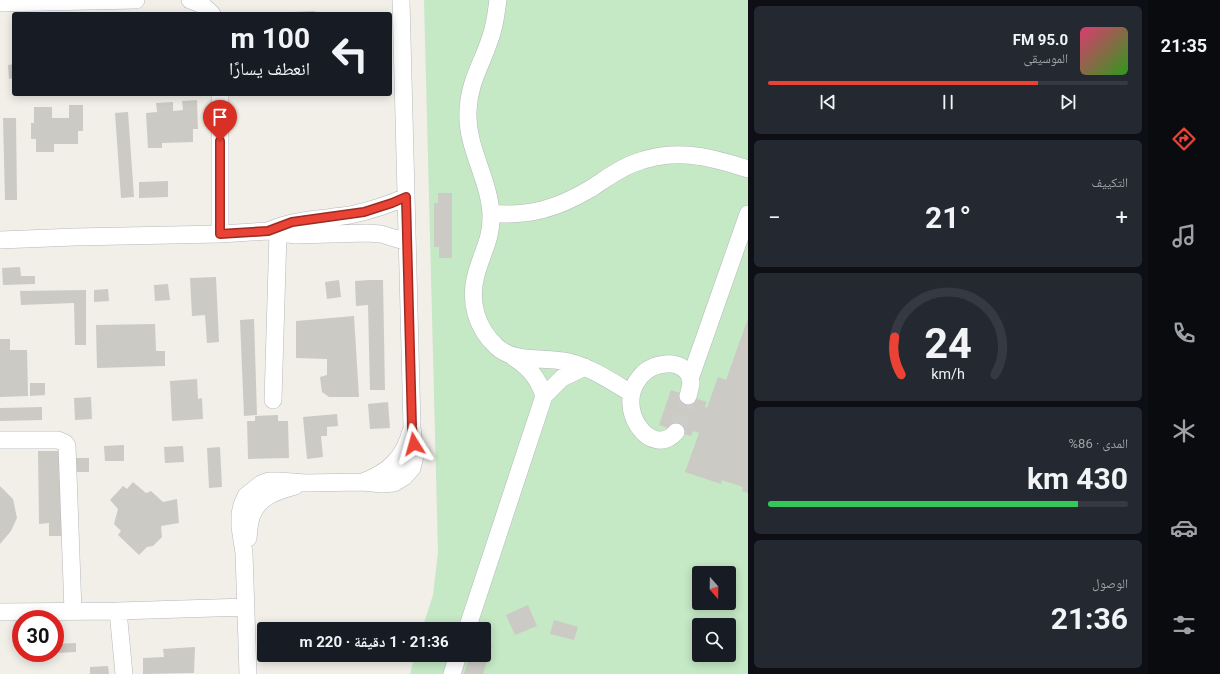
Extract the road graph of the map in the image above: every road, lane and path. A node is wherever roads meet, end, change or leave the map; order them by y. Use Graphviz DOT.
graph roads {
  1 [pos="136,0"];
  2 [pos="190,0"];
  3 [pos="402,0"];
  4 [pos="498,0"];
  5 [pos="0,4"];
  6 [pos="210,12"];
  7 [pos="220,96"];
  8 [pos="748,169"];
  9 [pos="406,197"];
  10 [pos="491,213"];
  11 [pos="748,214"];
  12 [pos="273,232"];
  13 [pos="220,234"];
  14 [pos="0,240"];
  15 [pos="407,242"];
  16 [pos="512,356"];
  17 [pos="585,367"];
  18 [pos="690,379"];
  19 [pos="631,393"];
  20 [pos="544,396"];
  21 [pos="688,396"];
  22 [pos="273,400"];
  23 [pos="676,432"];
  24 [pos="0,440"];
  25 [pos="246,607"];
  26 [pos="118,610"];
  27 [pos="73,611"];
  28 [pos="0,612"];
  29 [pos="469,622"];
  30 [pos="456,662"];
  31 [pos="124,674"];
  32 [pos="248,674"];
  33 [pos="452,674"];
  1 -- 5 [label="street"];
  2 -- 6 [label="street"];
  3 -- 9 [label="street"];
  4 -- 10 [label="street"];
  7 -- 13 [label="street"];
  8 -- 10 [label="street"];
  9 -- 12 [label="street"];
  9 -- 15 [label="street"];
  10 -- 16 [label="street"];
  11 -- 18 [label="street"];
  12 -- 13 [label="street"];
  12 -- 15 [label="street"];
  12 -- 22 [label="street"];
  13 -- 14 [label="street"];
  15 -- 25 [label="street"];
  16 -- 17 [label="street"];
  16 -- 20 [label="street"];
  17 -- 19 [label="street"];
  17 -- 20 [label="street"];
  18 -- 19 [label="street"];
  18 -- 21 [label="street"];
  19 -- 23 [label="street"];
  20 -- 29 [label="street"];
  24 -- 27 [label="street"];
  25 -- 26 [label="street"];
  25 -- 32 [label="street"];
  26 -- 27 [label="street"];
  26 -- 31 [label="street"];
  27 -- 28 [label="street"];
  30 -- 33 [label="street"];
}
